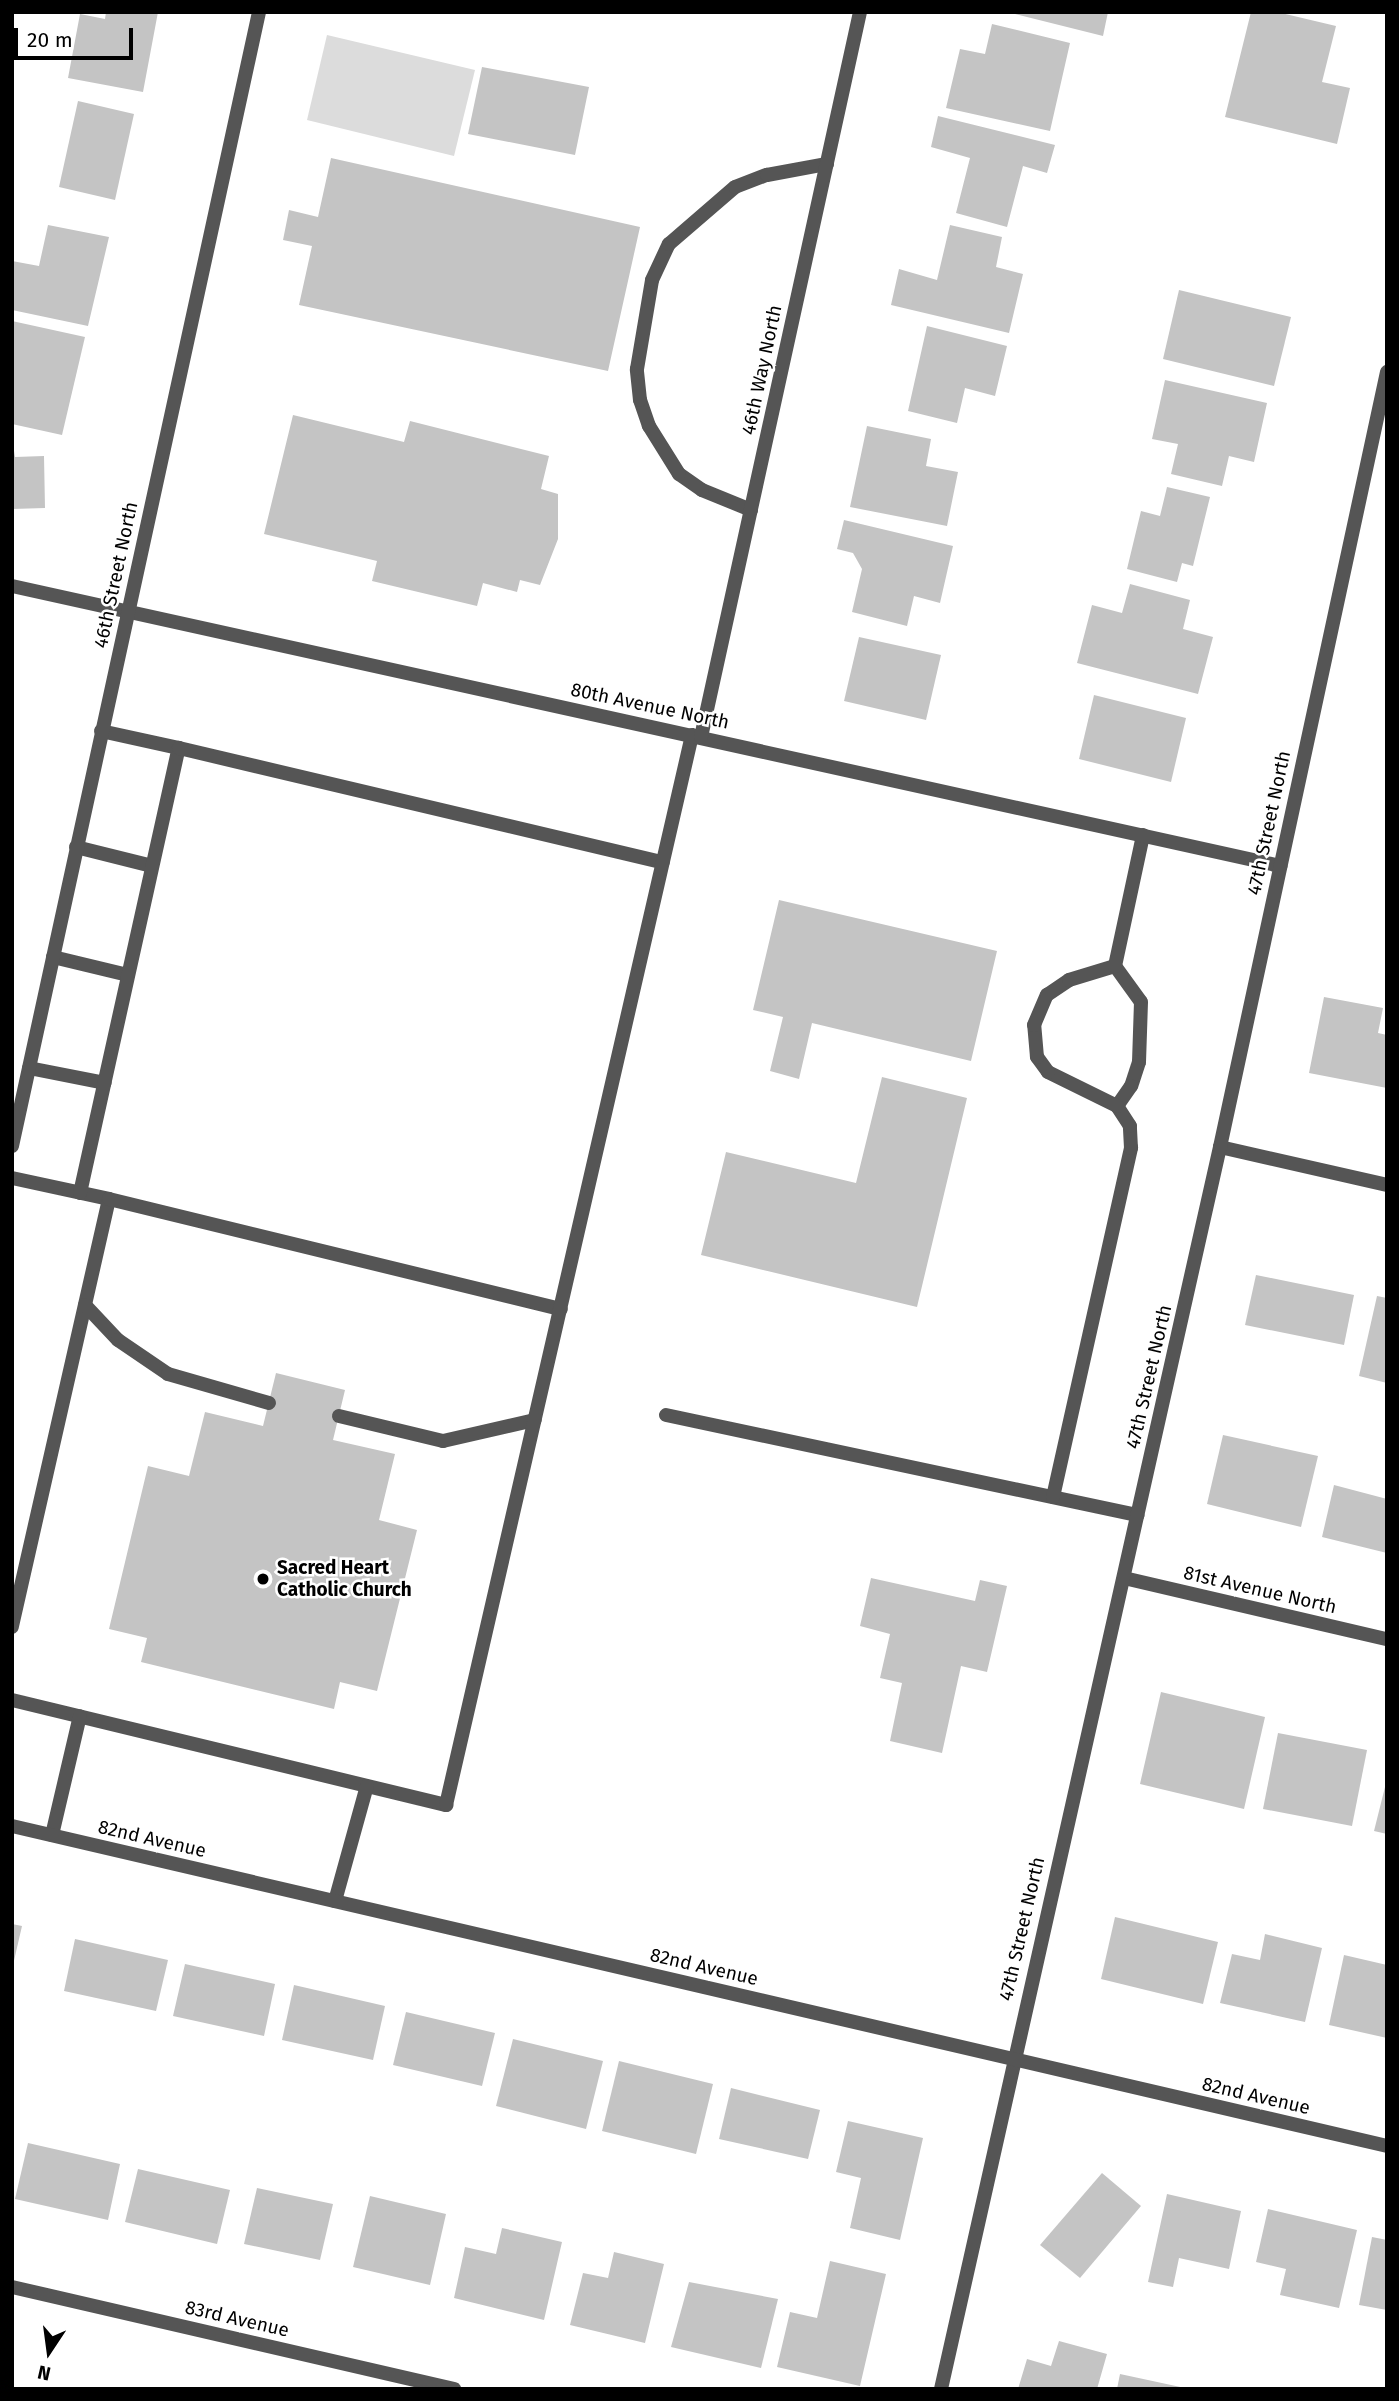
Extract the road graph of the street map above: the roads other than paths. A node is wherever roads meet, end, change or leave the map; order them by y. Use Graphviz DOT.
graph roads {
  1 [pos="259,12"];
  2 [pos="860,12"];
  3 [pos="827,164"];
  4 [pos="1387,372"];
  5 [pos="751,510"];
  6 [pos="12,586"];
  7 [pos="127,612"];
  8 [pos="101,731"];
  9 [pos="696,736"];
  10 [pos="178,748"];
  11 [pos="1143,835"];
  12 [pos="76,847"];
  13 [pos="663,862"];
  14 [pos="152,866"];
  15 [pos="1280,866"];
  16 [pos="53,957"];
  17 [pos="1115,966"];
  18 [pos="128,975"];
  19 [pos="29,1068"];
  20 [pos="105,1083"];
  21 [pos="1117,1106"];
  22 [pos="12,1146"];
  23 [pos="1220,1147"];
  24 [pos="12,1178"];
  25 [pos="1387,1185"];
  26 [pos="80,1193"];
  27 [pos="109,1199"];
  28 [pos="85,1305"];
  29 [pos="561,1309"];
  30 [pos="270,1402"];
  31 [pos="666,1415"];
  32 [pos="339,1416"];
  33 [pos="535,1420"];
  34 [pos="1053,1497"];
  35 [pos="1138,1515"];
  36 [pos="1124,1578"];
  37 [pos="12,1627"];
  38 [pos="1387,1639"];
  39 [pos="12,1700"];
  40 [pos="80,1716"];
  41 [pos="367,1786"];
  42 [pos="12,1826"];
  43 [pos="52,1835"];
  44 [pos="335,1901"];
  45 [pos="1012,2059"];
  46 [pos="1387,2146"];
  47 [pos="12,2287"];
  48 [pos="454,2389"];
  49 [pos="941,2389"];
  1 -- 7 [label="street, 46th Street North"];
  2 -- 3 [label="street, 46th Way North"];
  3 -- 5 [label="street, 46th Way North"];
  3 -- 5 [label="street"];
  4 -- 15 [label="street, 47th Street North"];
  5 -- 9 [label="street, 46th Way North"];
  6 -- 7 [label="street, 80th Avenue North"];
  7 -- 8 [label="street, 46th Street North"];
  7 -- 9 [label="street, 80th Avenue North"];
  8 -- 10 [label="street"];
  8 -- 12 [label="street, 46th Street North"];
  9 -- 11 [label="street, 80th Avenue North"];
  9 -- 13 [label="street, 46th Way North"];
  10 -- 13 [label="street"];
  10 -- 14 [label="street"];
  11 -- 15 [label="street, 80th Avenue North"];
  11 -- 17 [label="street"];
  12 -- 14 [label="street"];
  12 -- 16 [label="street, 46th Street North"];
  13 -- 29 [label="street, 46th Way North"];
  14 -- 18 [label="street"];
  15 -- 23 [label="street, 47th Street North"];
  16 -- 18 [label="street"];
  16 -- 19 [label="street, 46th Street North"];
  17 -- 21 [label="street"];
  17 -- 21 [label="street"];
  18 -- 20 [label="street"];
  19 -- 20 [label="street"];
  19 -- 22 [label="street, 46th Street North"];
  20 -- 26 [label="street"];
  21 -- 34 [label="street"];
  23 -- 25 [label="street"];
  23 -- 35 [label="street, 47th Street North"];
  24 -- 26 [label="street"];
  26 -- 27 [label="street"];
  27 -- 28 [label="street"];
  27 -- 29 [label="street"];
  28 -- 30 [label="street"];
  28 -- 37 [label="street"];
  29 -- 33 [label="street, 46th Way North"];
  31 -- 34 [label="street"];
  32 -- 33 [label="street"];
  33 -- 41 [label="street, 46th Way North"];
  34 -- 35 [label="street"];
  35 -- 36 [label="street, 47th Street North"];
  36 -- 38 [label="street, 81st Avenue North"];
  36 -- 45 [label="street, 47th Street North"];
  39 -- 40 [label="street"];
  40 -- 41 [label="street"];
  40 -- 43 [label="street"];
  41 -- 44 [label="street"];
  42 -- 43 [label="street, 82nd Avenue"];
  43 -- 44 [label="street, 82nd Avenue"];
  44 -- 45 [label="street, 82nd Avenue"];
  45 -- 46 [label="street, 82nd Avenue"];
  45 -- 49 [label="street, 47th Street North"];
  47 -- 48 [label="street, 83rd Avenue"];
}
